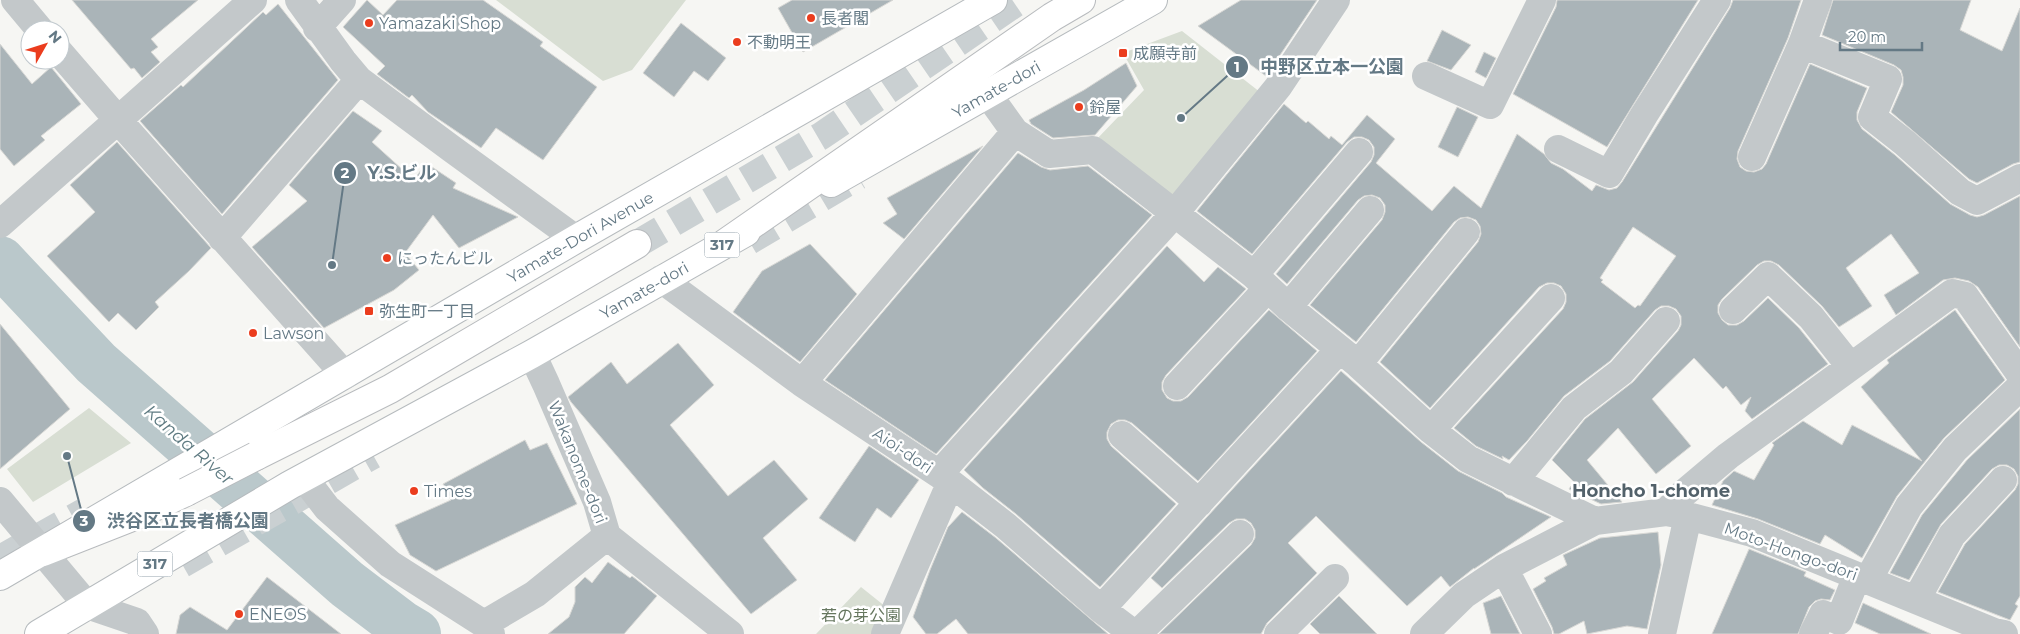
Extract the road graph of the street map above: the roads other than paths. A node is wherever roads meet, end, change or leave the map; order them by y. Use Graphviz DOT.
graph roads {
  1 [pos="15,0"];
  2 [pos="253,0"];
  3 [pos="299,0"];
  4 [pos="342,0"];
  5 [pos="993,0"];
  6 [pos="1081,0"];
  7 [pos="1153,0"];
  8 [pos="1336,0"];
  9 [pos="1542,0"];
  10 [pos="1717,0"];
  11 [pos="1818,0"];
  12 [pos="32,20"];
  13 [pos="317,28"];
  14 [pos="1802,44"];
  15 [pos="70,65"];
  16 [pos="1426,76"];
  17 [pos="359,80"];
  18 [pos="988,93"];
  19 [pos="118,120"];
  20 [pos="1015,132"];
  21 [pos="1558,149"];
  22 [pos="1359,152"];
  23 [pos="1752,157"];
  24 [pos="2020,178"];
  25 [pos="1370,210"];
  26 [pos="1175,213"];
  27 [pos="0,224"];
  28 [pos="1466,232"];
  29 [pos="222,238"];
  30 [pos="576,239"];
  31 [pos="637,244"];
  32 [pos="724,244"];
  33 [pos="661,279"];
  34 [pos="1261,282"];
  35 [pos="1551,298"];
  36 [pos="1288,307"];
  37 [pos="1733,310"];
  38 [pos="1666,321"];
  39 [pos="532,354"];
  40 [pos="1349,357"];
  41 [pos="1850,366"];
  42 [pos="2020,374"];
  43 [pos="345,375"];
  44 [pos="802,382"];
  45 [pos="1177,386"];
  46 [pos="2020,387"];
  47 [pos="1431,430"];
  48 [pos="1122,434"];
  49 [pos="945,479"];
  50 [pos="2003,480"];
  51 [pos="297,482"];
  52 [pos="1512,482"];
  53 [pos="178,484"];
  54 [pos="0,501"];
  55 [pos="1198,503"];
  56 [pos="1677,514"];
  57 [pos="1595,520"];
  58 [pos="1240,534"];
  59 [pos="607,536"];
  60 [pos="43,552"];
  61 [pos="1504,568"];
  62 [pos="0,576"];
  63 [pos="1335,578"];
  64 [pos="1862,578"];
  65 [pos="1916,600"];
  66 [pos="87,606"];
  67 [pos="1101,609"];
  68 [pos="488,629"];
  69 [pos="1997,633"];
  70 [pos="39,634"];
  71 [pos="145,634"];
  72 [pos="730,634"];
  73 [pos="885,634"];
  74 [pos="1136,634"];
  75 [pos="1278,634"];
  76 [pos="1424,634"];
  77 [pos="1538,634"];
  78 [pos="1662,634"];
  79 [pos="1813,634"];
  1 -- 12 [label="street"];
  2 -- 19 [label="street"];
  3 -- 13 [label="street"];
  4 -- 13 [label="street"];
  5 -- 30 [label="main road, Yamate-Dori Avenue"];
  6 -- 32 [label="main road"];
  7 -- 18 [label="main road, Yamate-dori / 317"];
  8 -- 26 [label="street"];
  9 -- 16 [label="street"];
  10 -- 21 [label="street"];
  11 -- 14 [label="street"];
  13 -- 17 [label="street"];
  14 -- 23 [label="street"];
  14 -- 24 [label="street"];
  15 -- 19 [label="street"];
  17 -- 29 [label="street"];
  17 -- 30 [label="street"];
  18 -- 20 [label="street"];
  18 -- 32 [label="main road, Yamate-dori / 317"];
  19 -- 27 [label="street"];
  19 -- 29 [label="street"];
  20 -- 26 [label="street"];
  20 -- 44 [label="street"];
  22 -- 34 [label="street"];
  25 -- 36 [label="street"];
  26 -- 34 [label="street"];
  26 -- 49 [label="street"];
  28 -- 40 [label="street"];
  29 -- 43 [label="street"];
  30 -- 43 [label="main road, Yamate-Dori Avenue"];
  31 -- 53 [label="main road, bridge"];
  32 -- 33 [label="main road, Yamate-dori / 317"];
  33 -- 39 [label="main road, Yamate-dori / 317"];
  33 -- 44 [label="street, Aioi-dori"];
  34 -- 36 [label="street"];
  34 -- 45 [label="street"];
  35 -- 47 [label="street"];
  36 -- 40 [label="street"];
  37 -- 41 [label="street"];
  38 -- 52 [label="street"];
  39 -- 51 [label="main road, Yamate-dori / 317"];
  39 -- 59 [label="street, Wakanome-dori"];
  40 -- 47 [label="street"];
  40 -- 55 [label="street"];
  41 -- 42 [label="street"];
  41 -- 56 [label="street"];
  43 -- 53 [label="main road, Yamate-Dori Avenue"];
  44 -- 49 [label="street, Aioi-dori"];
  46 -- 64 [label="street"];
  47 -- 52 [label="street"];
  48 -- 55 [label="street"];
  49 -- 67 [label="street, Aioi-dori"];
  49 -- 73 [label="street"];
  50 -- 65 [label="street"];
  51 -- 66 [label="main road, 317"];
  51 -- 68 [label="street"];
  52 -- 57 [label="street"];
  53 -- 60 [label="main road"];
  54 -- 60 [label="street"];
  55 -- 67 [label="street"];
  56 -- 57 [label="street, Moto-Hongo-dori"];
  56 -- 64 [label="street, Moto-Hongo-dori"];
  56 -- 78 [label="street"];
  57 -- 61 [label="street, Moto-Hongo-dori"];
  58 -- 74 [label="street"];
  59 -- 68 [label="street"];
  59 -- 72 [label="street, Wakanome-dori"];
  60 -- 62 [label="main road"];
  60 -- 66 [label="street"];
  61 -- 76 [label="street, Moto-Hongo-dori"];
  61 -- 77 [label="street"];
  63 -- 75 [label="street"];
  64 -- 65 [label="street, Moto-Hongo-dori"];
  64 -- 79 [label="street"];
  65 -- 69 [label="street, Moto-Hongo-dori"];
  66 -- 70 [label="main road, 317"];
  66 -- 71 [label="street"];
  67 -- 74 [label="street, Aioi-dori"];
}
